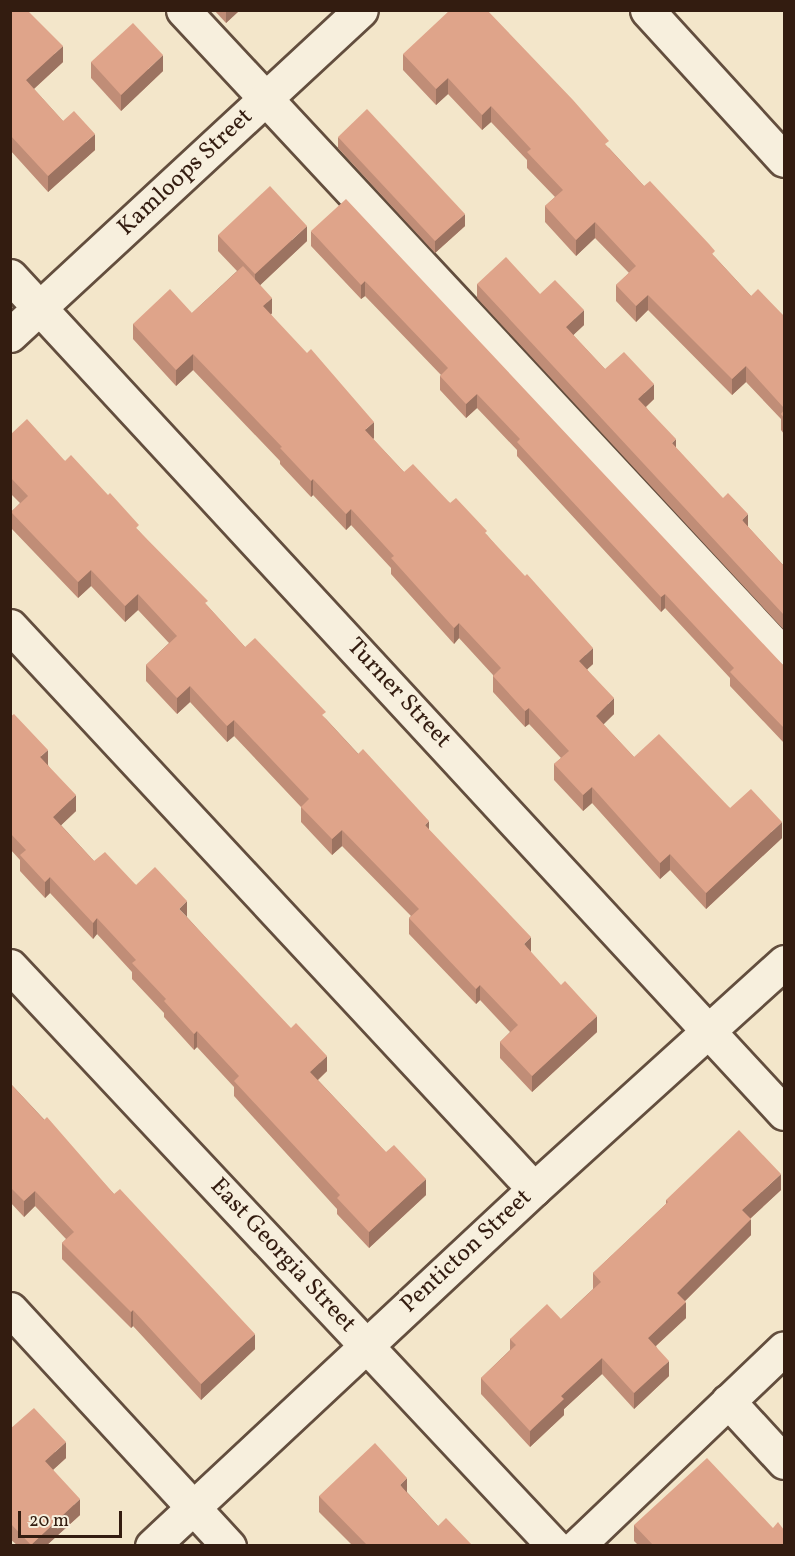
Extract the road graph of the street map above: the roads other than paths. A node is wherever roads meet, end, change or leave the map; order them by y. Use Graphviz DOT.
graph roads {
  1 [pos="183,10"];
  2 [pos="361,10"];
  3 [pos="647,10"];
  4 [pos="265,99"];
  5 [pos="784,160"];
  6 [pos="10,276"];
  7 [pos="40,308"];
  8 [pos="10,335"];
  9 [pos="10,626"];
  10 [pos="784,655"];
  11 [pos="784,962"];
  12 [pos="10,966"];
  13 [pos="709,1031"];
  14 [pos="784,1113"];
  15 [pos="534,1189"];
  16 [pos="10,1309"];
  17 [pos="366,1346"];
  18 [pos="784,1347"];
  19 [pos="728,1401"];
  20 [pos="784,1462"];
  21 [pos="194,1506"];
  22 [pos="152,1545"];
  23 [pos="230,1545"];
  24 [pos="554,1545"];
  25 [pos="577,1545"];
  1 -- 4 [label="street"];
  2 -- 4 [label="street, Kamloops Street"];
  3 -- 5 [label="street"];
  4 -- 7 [label="street, Kamloops Street"];
  4 -- 10 [label="street"];
  6 -- 7 [label="street, Turner Street"];
  7 -- 8 [label="street, Kamloops Street"];
  7 -- 13 [label="street, Turner Street"];
  9 -- 15 [label="street"];
  11 -- 13 [label="street, Penticton Street"];
  12 -- 17 [label="street, East Georgia Street"];
  13 -- 14 [label="street, Turner Street"];
  13 -- 15 [label="street, Penticton Street"];
  15 -- 17 [label="street, Penticton Street"];
  16 -- 21 [label="street"];
  17 -- 21 [label="street, Penticton Street"];
  17 -- 24 [label="street, East Georgia Street"];
  18 -- 19 [label="street"];
  19 -- 20 [label="street"];
  19 -- 25 [label="street"];
  21 -- 22 [label="street, Penticton Street"];
  21 -- 23 [label="street"];
}
